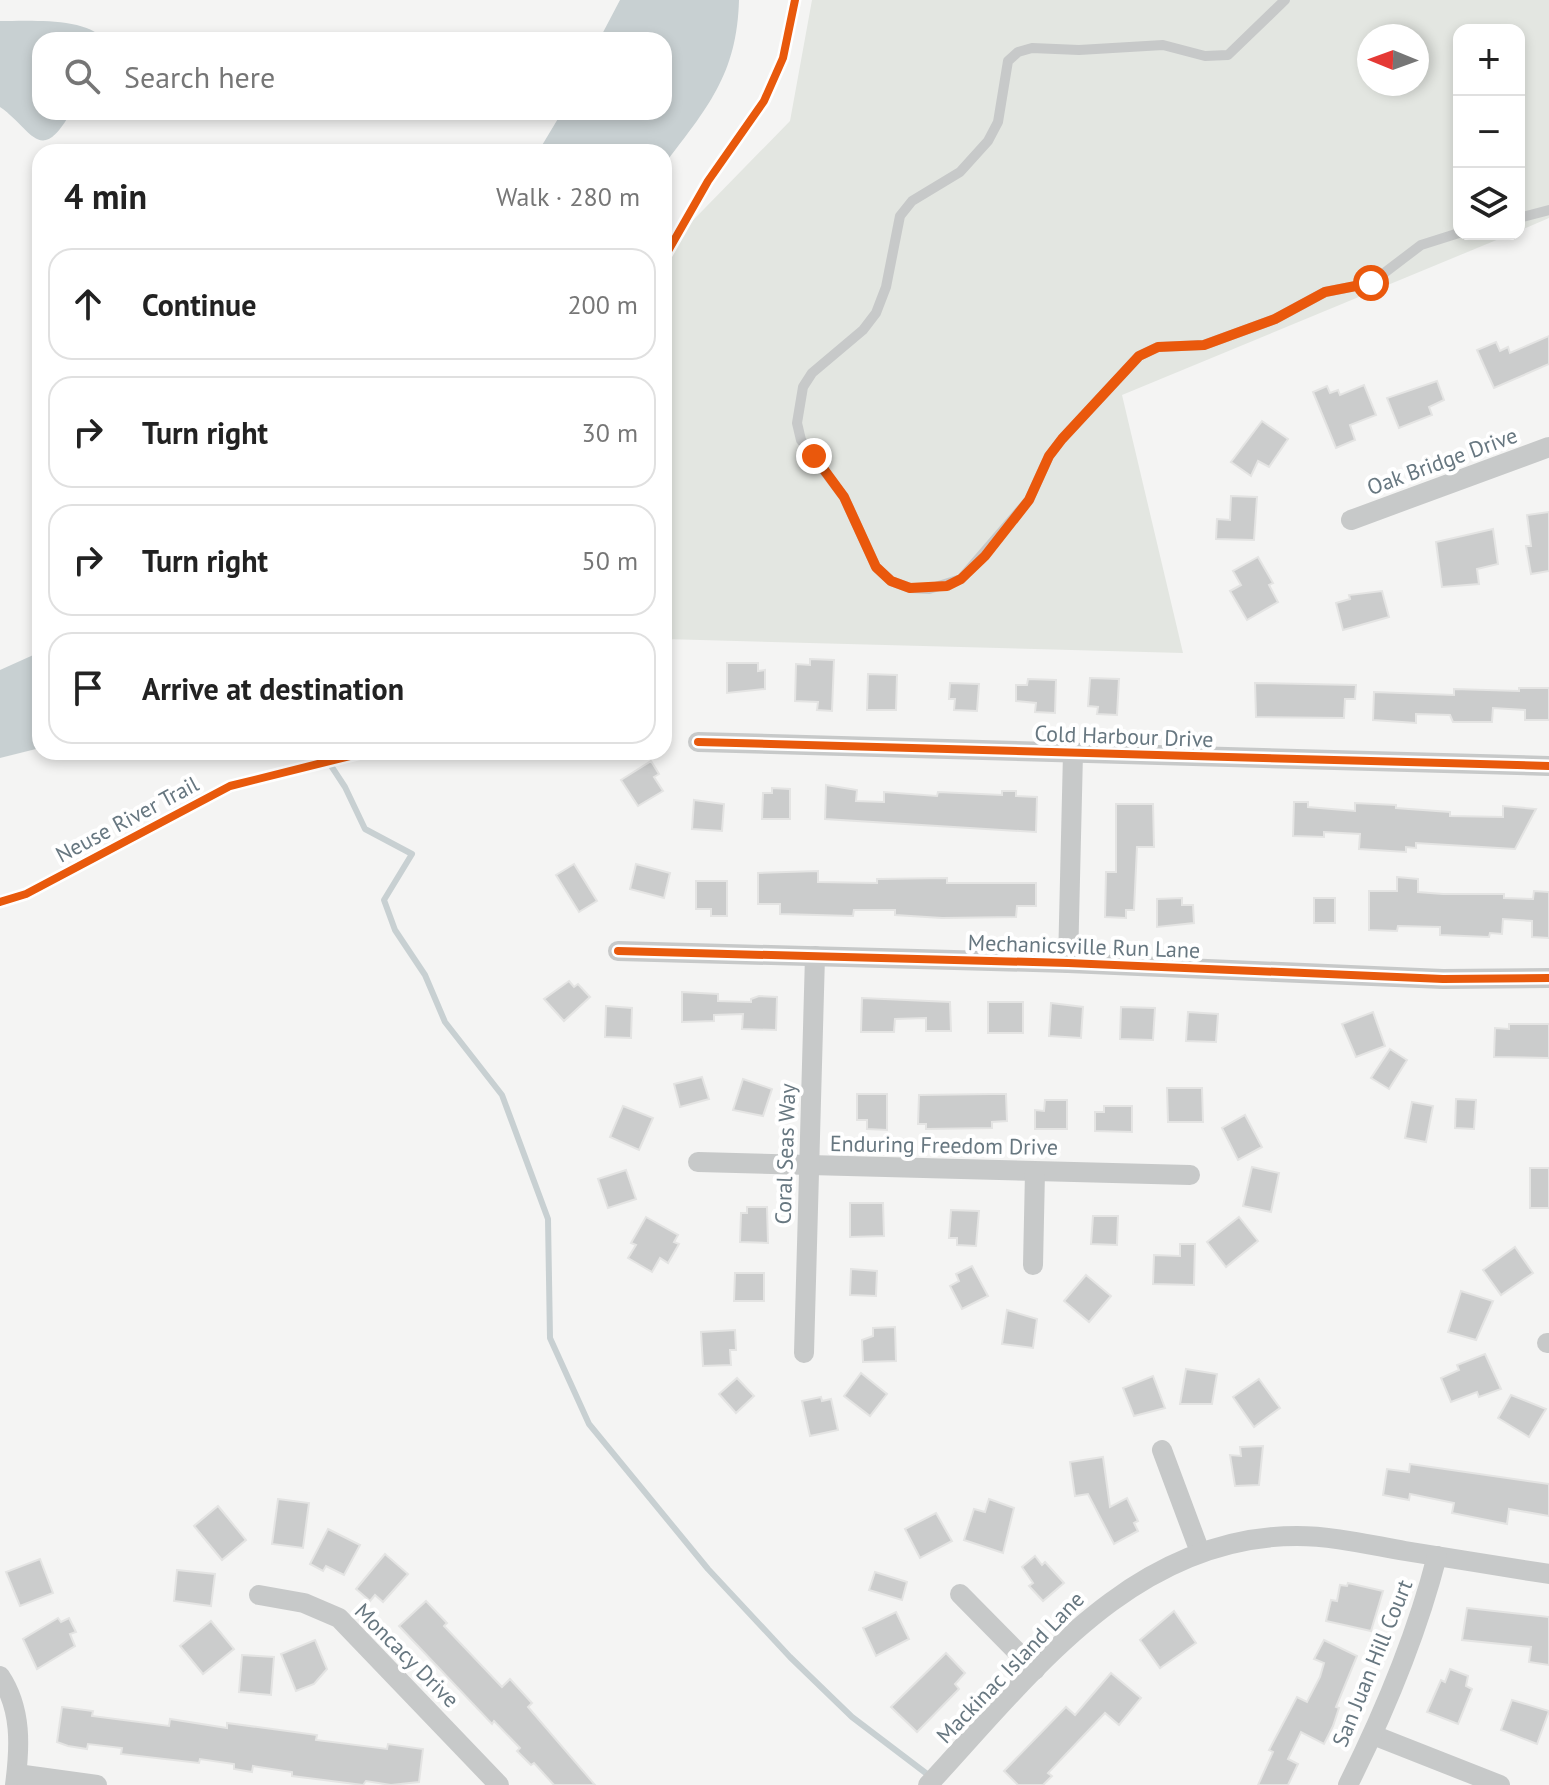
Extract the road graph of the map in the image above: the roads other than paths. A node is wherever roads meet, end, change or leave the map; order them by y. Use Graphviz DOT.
graph roads {
  1 [pos="1285,0"];
  2 [pos="1549,210"];
  3 [pos="1525,216"];
  4 [pos="1453,235"];
  5 [pos="1549,447"];
  6 [pos="1351,520"];
  7 [pos="698,742"];
  8 [pos="1073,753"];
  9 [pos="1549,766"];
  10 [pos="618,951"];
  11 [pos="815,956"];
  12 [pos="1068,963"];
  13 [pos="1549,978"];
  14 [pos="698,1162"];
  15 [pos="809,1166"];
  16 [pos="1035,1172"];
  17 [pos="1190,1175"];
  18 [pos="1033,1265"];
  19 [pos="804,1353"];
  20 [pos="1162,1450"];
  21 [pos="1200,1552"];
  22 [pos="1437,1556"];
  23 [pos="1549,1574"];
  24 [pos="960,1594"];
  25 [pos="259,1595"];
  26 [pos="1035,1670"];
  27 [pos="0,1676"];
  28 [pos="1373,1735"];
  29 [pos="16,1779"];
  30 [pos="490,1782"];
  31 [pos="97,1785"];
  32 [pos="928,1785"];
  33 [pos="1348,1785"];
  34 [pos="1500,1785"];
  1 -- 4 [label="lane"];
  2 -- 3 [label="lane"];
  5 -- 6 [label="street, Oak Bridge Drive"];
  7 -- 8 [label="street, Cold Harbour Drive"];
  8 -- 9 [label="street, Cold Harbour Drive"];
  8 -- 12 [label="street"];
  10 -- 11 [label="street, Mechanicsville Run Lane"];
  11 -- 12 [label="street, Mechanicsville Run Lane"];
  11 -- 15 [label="street, Coral Seas Way"];
  12 -- 13 [label="street, Mechanicsville Run Lane"];
  14 -- 15 [label="street, Enduring Freedom Drive"];
  15 -- 16 [label="street, Enduring Freedom Drive"];
  15 -- 19 [label="street, Coral Seas Way"];
  16 -- 17 [label="street, Enduring Freedom Drive"];
  16 -- 18 [label="street"];
  20 -- 21 [label="street"];
  21 -- 22 [label="street, Mackinac Island Lane"];
  21 -- 26 [label="street, Mackinac Island Lane"];
  22 -- 23 [label="street, Mackinac Island Lane"];
  22 -- 28 [label="street, San Juan Hill Court"];
  24 -- 26 [label="street"];
  25 -- 30 [label="street, Moncacy Drive"];
  26 -- 32 [label="street, Mackinac Island Lane"];
  27 -- 29 [label="street"];
  28 -- 33 [label="street, San Juan Hill Court"];
  28 -- 34 [label="street"];
  29 -- 31 [label="street"];
}
